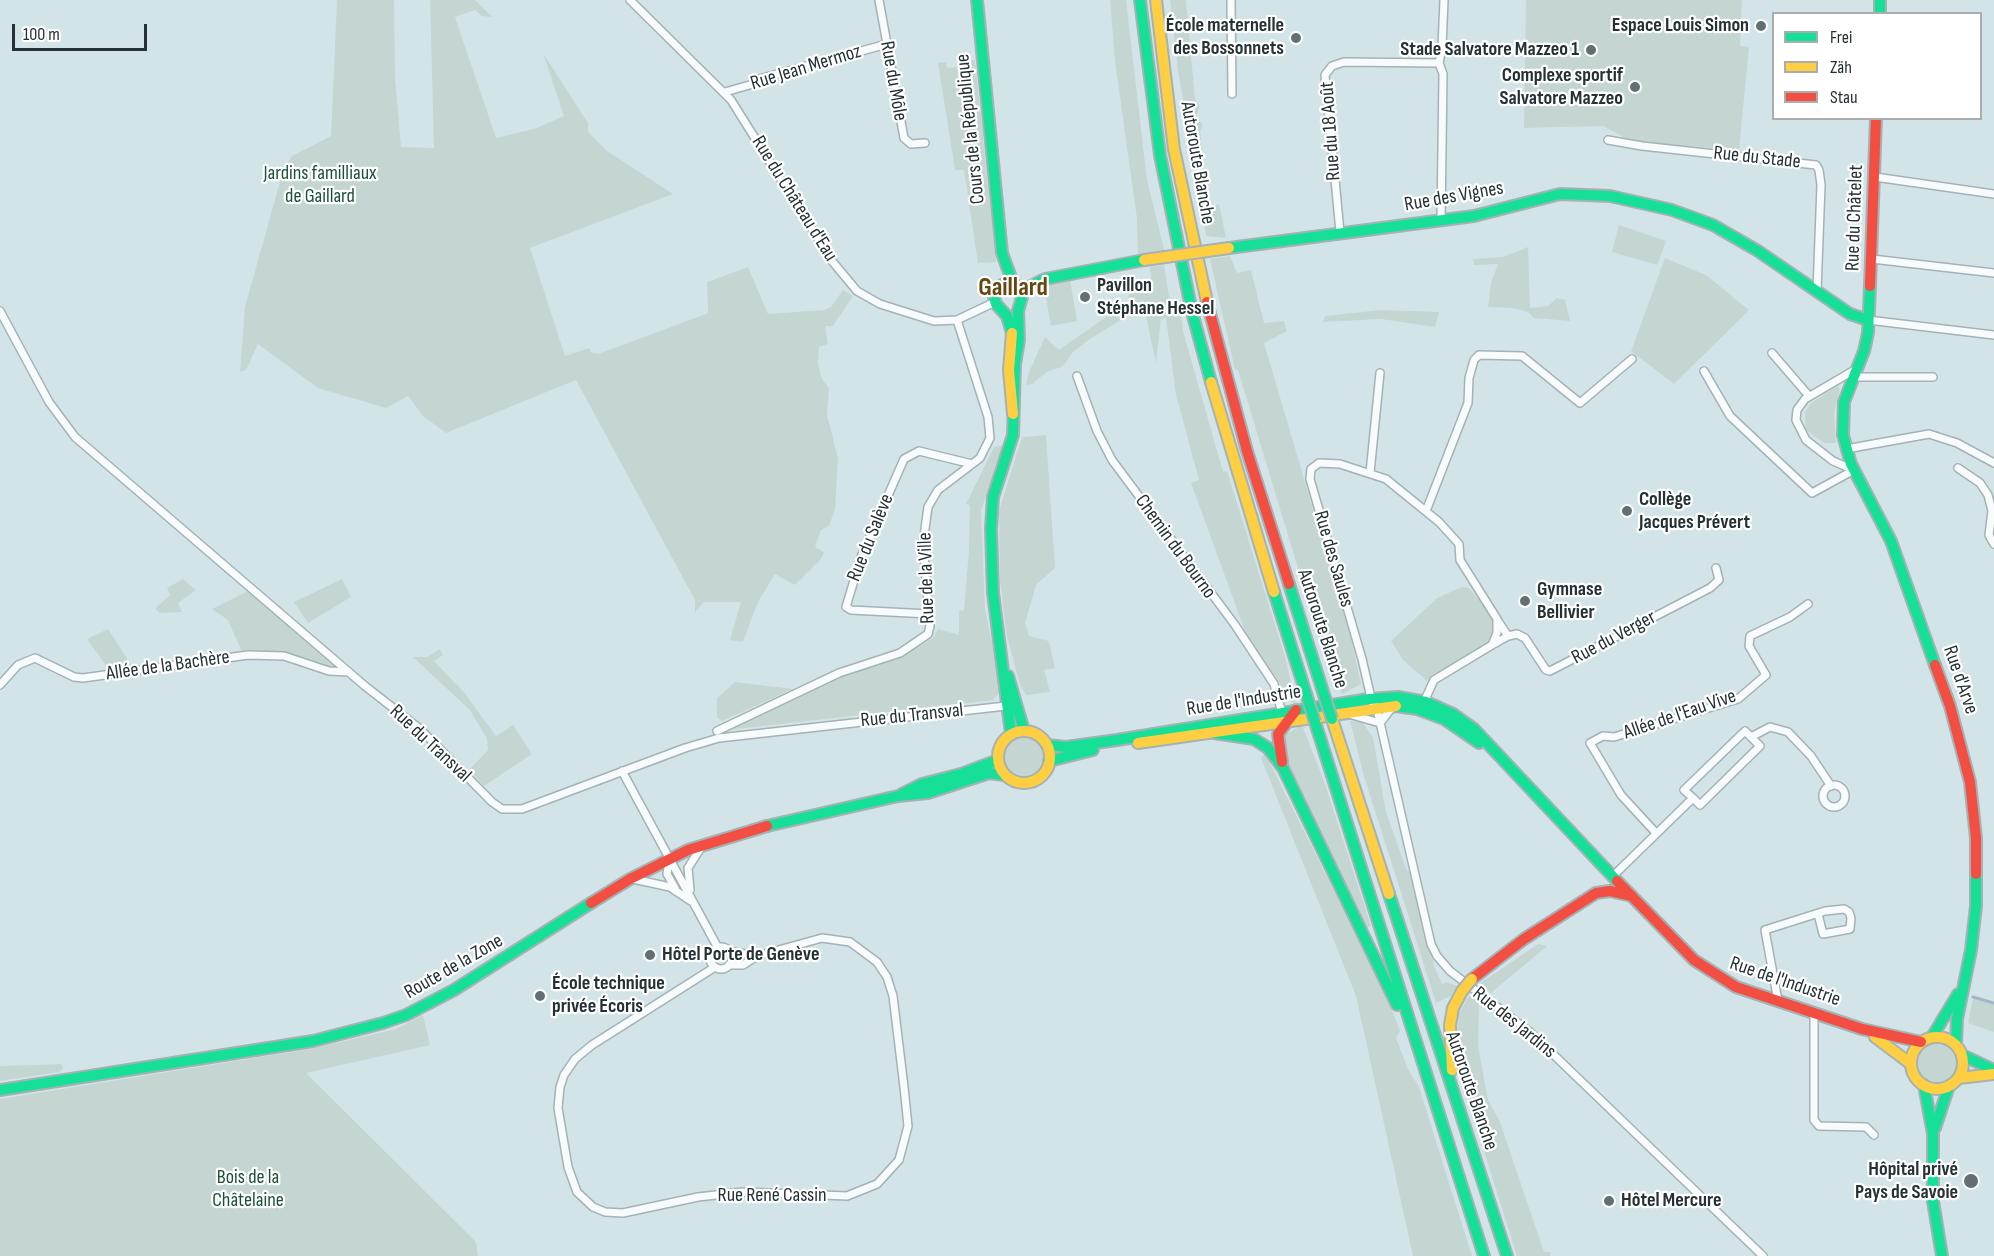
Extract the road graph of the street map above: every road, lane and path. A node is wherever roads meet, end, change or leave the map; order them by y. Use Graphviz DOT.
graph roads {
  1 [pos="879,0"];
  2 [pos="977,0"];
  3 [pos="1140,0"];
  4 [pos="1156,0"];
  5 [pos="1231,0"];
  6 [pos="1444,0"];
  7 [pos="635,2"];
  8 [pos="887,44"];
  9 [pos="1439,63"];
  10 [pos="725,92"];
  11 [pos="1232,94"];
  12 [pos="1876,120"];
  13 [pos="1608,140"];
  14 [pos="925,143"];
  15 [pos="1875,177"];
  16 [pos="1994,194"];
  17 [pos="1441,220"];
  18 [pos="1340,232"];
  19 [pos="1002,254"];
  20 [pos="1872,259"];
  21 [pos="1994,273"];
  22 [pos="999,285"];
  23 [pos="1017,287"];
  24 [pos="1817,291"];
  25 [pos="999,306"];
  26 [pos="1019,306"];
  27 [pos="0,311"];
  28 [pos="957,320"];
  29 [pos="1868,320"];
  30 [pos="1994,335"];
  31 [pos="1772,352"];
  32 [pos="1632,359"];
  33 [pos="1704,371"];
  34 [pos="1856,372"];
  35 [pos="1380,374"];
  36 [pos="1077,376"];
  37 [pos="1933,377"];
  38 [pos="1809,396"];
  39 [pos="1013,414"];
  40 [pos="1846,449"];
  41 [pos="1994,463"];
  42 [pos="972,464"];
  43 [pos="1958,468"];
  44 [pos="1854,470"];
  45 [pos="1370,473"];
  46 [pos="1426,511"];
  47 [pos="1994,544"];
  48 [pos="1716,568"];
  49 [pos="1808,604"];
  50 [pos="929,614"];
  51 [pos="1497,619"];
  52 [pos="1508,636"];
  53 [pos="1492,645"];
  54 [pos="1004,665"];
  55 [pos="349,672"];
  56 [pos="0,685"];
  57 [pos="1373,702"];
  58 [pos="1424,702"];
  59 [pos="1006,706"];
  60 [pos="1393,706"];
  61 [pos="1336,716"];
  62 [pos="1284,717"];
  63 [pos="1380,723"];
  64 [pos="717,731"];
  65 [pos="1024,731"];
  66 [pos="1214,733"];
  67 [pos="1011,734"];
  68 [pos="1751,737"];
  69 [pos="1047,745"];
  70 [pos="998,760"];
  71 [pos="1049,760"];
  72 [pos="1284,768"];
  73 [pos="622,771"];
  74 [pos="1004,775"];
  75 [pos="1831,786"];
  76 [pos="898,796"];
  77 [pos="1693,798"];
  78 [pos="1656,833"];
  79 [pos="704,844"];
  80 [pos="670,857"];
  81 [pos="1612,876"];
  82 [pos="630,879"];
  83 [pos="675,889"];
  84 [pos="1632,896"];
  85 [pos="694,902"];
  86 [pos="1818,914"];
  87 [pos="718,948"];
  88 [pos="728,951"];
  89 [pos="757,956"];
  90 [pos="729,965"];
  91 [pos="715,967"];
  92 [pos="1962,986"];
  93 [pos="1778,1001"];
  94 [pos="1814,1012"];
  95 [pos="1862,1029"];
  96 [pos="1932,1037"];
  97 [pos="1921,1042"];
  98 [pos="1956,1044"];
  99 [pos="1962,1055"];
  100 [pos="1911,1064"];
  101 [pos="1424,1067"];
  102 [pos="1994,1072"];
  103 [pos="1959,1078"];
  104 [pos="1924,1085"];
  105 [pos="1949,1086"];
  106 [pos="0,1090"];
  107 [pos="1456,1099"];
  108 [pos="1933,1134"];
  109 [pos="1874,1135"];
  110 [pos="1484,1256"];
  111 [pos="1507,1256"];
  112 [pos="1763,1256"];
  113 [pos="1942,1256"];
  1 -- 8 [label="street, Rue du Môle"];
  2 -- 19 [label="main road, Cours de la République"];
  3 -- 101 [label="main road, Autoroute Blanche, bridge"];
  4 -- 61 [label="main road, Autoroute Blanche, bridge"];
  5 -- 11 [label="street"];
  6 -- 9 [label="street"];
  7 -- 10 [label="street, Rue du Château d'Eau"];
  8 -- 10 [label="street, Rue Jean Mermoz"];
  8 -- 14 [label="street, Rue du Môle"];
  9 -- 17 [label="street"];
  9 -- 18 [label="street, Rue du 18 Août"];
  10 -- 28 [label="street, Rue du Château d'Eau"];
  12 -- 15 [label="main road, Rue du Châtelet"];
  13 -- 24 [label="street, Rue du Stade"];
  15 -- 16 [label="street"];
  15 -- 20 [label="main road, Rue du Châtelet"];
  17 -- 18 [label="main road, Rue des Vignes"];
  17 -- 24 [label="main road, Rue des Vignes"];
  18 -- 23 [label="main road, Rue des Vignes, bridge"];
  19 -- 22 [label="main road, Cours de la République"];
  19 -- 23 [label="main road, Cours de la République"];
  20 -- 21 [label="street"];
  20 -- 29 [label="main road, Rue du Châtelet"];
  22 -- 23 [label="main road"];
  22 -- 25 [label="main road"];
  23 -- 26 [label="main road"];
  24 -- 29 [label="main road, Rue des Vignes"];
  25 -- 26 [label="main road"];
  25 -- 28 [label="street, Rue du Château d'Eau"];
  25 -- 39 [label="main road"];
  26 -- 39 [label="main road"];
  27 -- 55 [label="street, Rue du Transval"];
  28 -- 42 [label="street, Rue de la Ville"];
  29 -- 30 [label="street"];
  29 -- 34 [label="main road, Rue d'Arve"];
  31 -- 38 [label="street"];
  32 -- 46 [label="street"];
  33 -- 44 [label="street"];
  34 -- 37 [label="street"];
  34 -- 38 [label="street"];
  34 -- 40 [label="main road, Rue d'Arve"];
  35 -- 45 [label="street"];
  36 -- 62 [label="street, Chemin du Bourno"];
  38 -- 44 [label="street"];
  39 -- 54 [label="main road"];
  40 -- 41 [label="street"];
  40 -- 44 [label="main road, Rue d'Arve"];
  42 -- 50 [label="street, Rue de la Ville"];
  42 -- 50 [label="street, Rue du Salève"];
  43 -- 47 [label="street"];
  44 -- 92 [label="main road, Rue d'Arve"];
  45 -- 46 [label="street, Rue des Saules"];
  45 -- 57 [label="street, Rue des Saules"];
  46 -- 51 [label="street, Rue des Saules"];
  48 -- 52 [label="street, Rue du Verger"];
  49 -- 78 [label="street, Allée de l'Eau Vive"];
  50 -- 64 [label="street, Rue de la Ville"];
  51 -- 52 [label="street"];
  51 -- 53 [label="street"];
  52 -- 53 [label="street"];
  53 -- 58 [label="street"];
  54 -- 59 [label="main road"];
  54 -- 65 [label="main road"];
  55 -- 56 [label="street, Allée de la Bachère"];
  55 -- 73 [label="street, Rue du Transval"];
  57 -- 58 [label="main road, Rue de l'Industrie"];
  57 -- 60 [label="main road, Rue de l'Industrie"];
  57 -- 61 [label="main road, Rue de l'Industrie"];
  57 -- 62 [label="main road, Rue de l'Industrie"];
  57 -- 63 [label="street, Rue des Jardins"];
  58 -- 60 [label="main road, Rue de l'Industrie"];
  58 -- 81 [label="main road, Rue de l'Industrie"];
  59 -- 67 [label="main road"];
  59 -- 73 [label="street, Rue du Transval"];
  60 -- 63 [label="street"];
  61 -- 62 [label="main road, Rue de l'Industrie"];
  61 -- 63 [label="street"];
  61 -- 107 [label="main road, Autoroute Blanche"];
  62 -- 66 [label="main road, Rue de l'Industrie"];
  62 -- 69 [label="main road, Rue de l'Industrie"];
  62 -- 72 [label="main road"];
  63 -- 112 [label="street, Rue des Jardins"];
  65 -- 67 [label="main road"];
  65 -- 69 [label="main road"];
  66 -- 71 [label="main road, Rue de l'Industrie"];
  66 -- 72 [label="main road"];
  67 -- 70 [label="main road"];
  68 -- 75 [label="street"];
  68 -- 77 [label="street"];
  68 -- 77 [label="street"];
  69 -- 71 [label="main road"];
  70 -- 74 [label="main road"];
  70 -- 76 [label="main road, Route de la Zone"];
  71 -- 74 [label="main road"];
  72 -- 101 [label="main road"];
  73 -- 80 [label="street"];
  74 -- 76 [label="main road, Route de la Zone"];
  76 -- 79 [label="main road, Route de la Zone"];
  77 -- 78 [label="street"];
  78 -- 81 [label="street"];
  79 -- 80 [label="main road, Route de la Zone"];
  79 -- 85 [label="street"];
  80 -- 82 [label="main road, Route de la Zone"];
  80 -- 83 [label="street"];
  80 -- 85 [label="street"];
  81 -- 84 [label="main road, Rue de l'Industrie"];
  82 -- 83 [label="street"];
  82 -- 106 [label="main road, Route de la Zone"];
  83 -- 85 [label="street"];
  84 -- 93 [label="main road, Rue de l'Industrie"];
  84 -- 107 [label="main road, bridge"];
  85 -- 87 [label="street"];
  86 -- 86 [label="street"];
  86 -- 93 [label="street"];
  87 -- 88 [label="street, Rue René Cassin"];
  87 -- 91 [label="street"];
  88 -- 89 [label="street, Rue René Cassin"];
  88 -- 90 [label="street"];
  89 -- 90 [label="street, Rue René Cassin"];
  89 -- 91 [label="street, Rue René Cassin"];
  90 -- 91 [label="street, Rue René Cassin"];
  92 -- 96 [label="main road, Rue d'Arve"];
  92 -- 98 [label="main road, Rue d'Arve"];
  93 -- 94 [label="main road, Rue de l'Industrie"];
  94 -- 95 [label="main road, Rue de l'Industrie"];
  94 -- 109 [label="street"];
  95 -- 97 [label="main road, Rue de l'Industrie"];
  95 -- 100 [label="main road, Rue de l'Industrie"];
  96 -- 97 [label="main road"];
  96 -- 98 [label="main road"];
  97 -- 100 [label="main road"];
  98 -- 99 [label="main road"];
  99 -- 102 [label="main road"];
  99 -- 103 [label="main road"];
  100 -- 104 [label="main road"];
  101 -- 110 [label="main road, Autoroute Blanche"];
  102 -- 103 [label="main road"];
  103 -- 105 [label="main road"];
  104 -- 105 [label="main road"];
  104 -- 108 [label="main road"];
  105 -- 108 [label="main road"];
  107 -- 111 [label="main road, Autoroute Blanche"];
  108 -- 113 [label="main road"];
}
